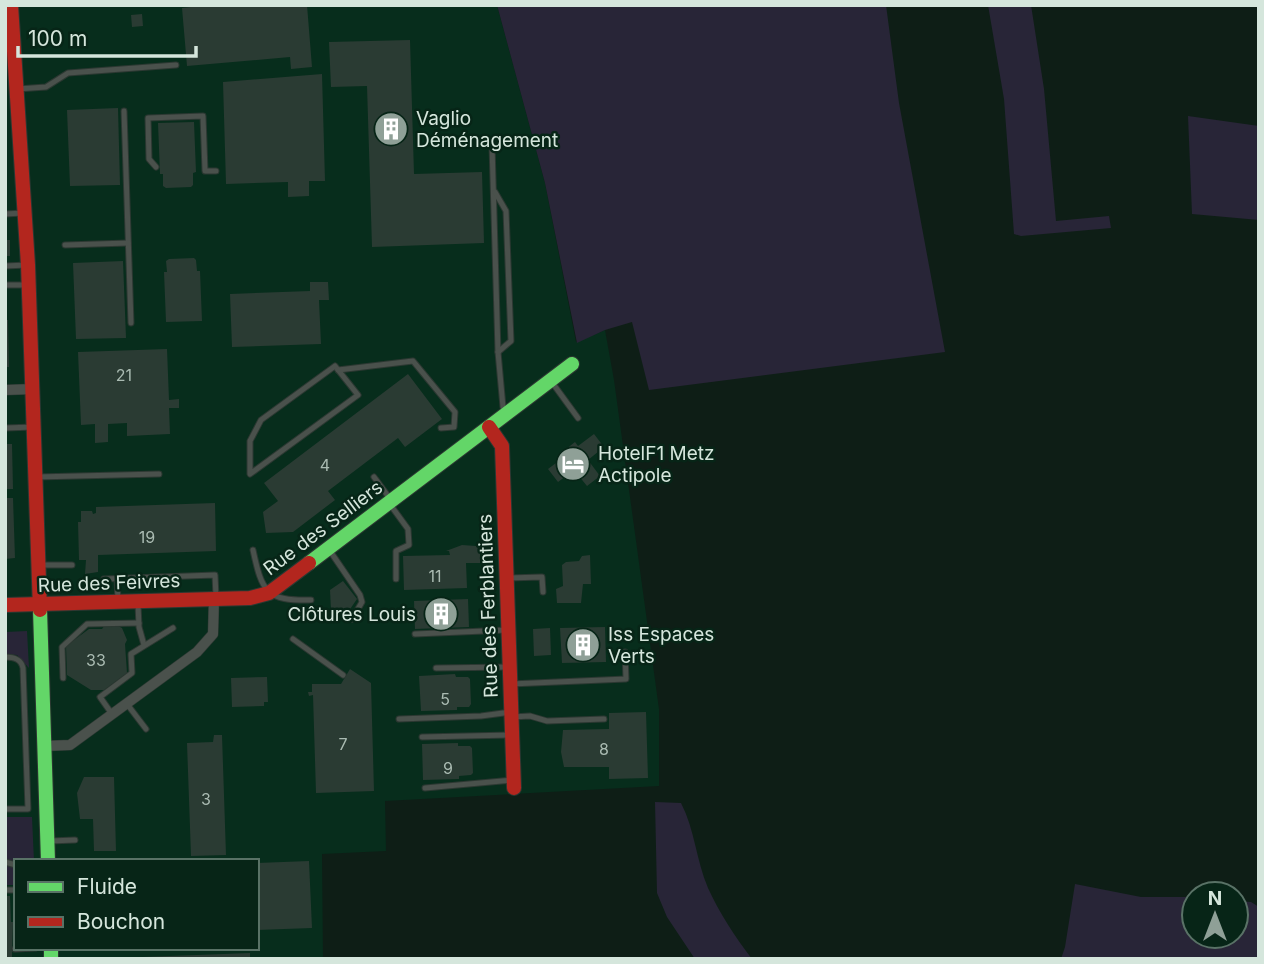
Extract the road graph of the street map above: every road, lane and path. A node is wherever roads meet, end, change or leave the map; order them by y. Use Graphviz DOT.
graph roads {
  1 [pos="10,14"];
  2 [pos="10,57"];
  3 [pos="176,65"];
  4 [pos="17,89"];
  5 [pos="12,110"];
  6 [pos="124,111"];
  7 [pos="492,145"];
  8 [pos="156,167"];
  9 [pos="216,171"];
  10 [pos="494,190"];
  11 [pos="26,213"];
  12 [pos="5,214"];
  13 [pos="128,243"];
  14 [pos="65,245"];
  15 [pos="29,265"];
  16 [pos="5,266"];
  17 [pos="5,285"];
  18 [pos="29,285"];
  19 [pos="131,323"];
  20 [pos="498,352"];
  21 [pos="572,364"];
  22 [pos="338,370"];
  23 [pos="551,381"];
  24 [pos="33,389"];
  25 [pos="5,390"];
  26 [pos="507,414"];
  27 [pos="578,418"];
  28 [pos="34,427"];
  29 [pos="489,427"];
  30 [pos="5,428"];
  31 [pos="441,428"];
  32 [pos="159,474"];
  33 [pos="36,477"];
  34 [pos="374,477"];
  35 [pos="390,502"];
  36 [pos="328,549"];
  37 [pos="253,550"];
  38 [pos="38,565"];
  39 [pos="72,565"];
  40 [pos="507,578"];
  41 [pos="104,579"];
  42 [pos="117,579"];
  43 [pos="396,579"];
  44 [pos="543,592"];
  45 [pos="268,593"];
  46 [pos="215,598"];
  47 [pos="311,600"];
  48 [pos="118,601"];
  49 [pos="138,601"];
  50 [pos="40,604"];
  51 [pos="5,605"];
  52 [pos="352,619"];
  53 [pos="138,623"];
  54 [pos="173,628"];
  55 [pos="509,630"];
  56 [pos="415,634"];
  57 [pos="293,639"];
  58 [pos="144,645"];
  59 [pos="625,652"];
  60 [pos="5,657"];
  61 [pos="510,667"];
  62 [pos="436,668"];
  63 [pos="343,675"];
  64 [pos="63,678"];
  65 [pos="510,684"];
  66 [pos="127,704"];
  67 [pos="112,714"];
  68 [pos="511,715"];
  69 [pos="399,719"];
  70 [pos="604,719"];
  71 [pos="146,729"];
  72 [pos="512,735"];
  73 [pos="422,737"];
  74 [pos="44,746"];
  75 [pos="514,784"];
  76 [pos="425,788"];
  77 [pos="5,809"];
  78 [pos="75,840"];
  79 [pos="47,841"];
  80 [pos="48,859"];
  1 -- 2 [label="street"];
  2 -- 4 [label="street"];
  3 -- 4 [label="lane"];
  4 -- 5 [label="street"];
  5 -- 11 [label="street"];
  6 -- 13 [label="lane"];
  7 -- 10 [label="lane"];
  8 -- 9 [label="lane"];
  10 -- 20 [label="lane"];
  10 -- 20 [label="lane"];
  11 -- 12 [label="lane"];
  11 -- 15 [label="street"];
  13 -- 14 [label="lane"];
  13 -- 19 [label="lane"];
  15 -- 16 [label="lane"];
  15 -- 18 [label="street"];
  17 -- 18 [label="lane"];
  18 -- 24 [label="street"];
  20 -- 26 [label="lane"];
  21 -- 23 [label="street, Rue des Selliers"];
  22 -- 22 [label="lane"];
  22 -- 31 [label="lane"];
  23 -- 26 [label="street, Rue des Selliers"];
  23 -- 27 [label="lane"];
  24 -- 25 [label="street"];
  24 -- 28 [label="street"];
  26 -- 29 [label="street, Rue des Selliers"];
  28 -- 30 [label="lane"];
  28 -- 33 [label="street"];
  29 -- 35 [label="street, Rue des Selliers"];
  29 -- 40 [label="street, Rue des Ferblantiers"];
  32 -- 33 [label="lane"];
  33 -- 38 [label="street"];
  34 -- 35 [label="lane"];
  35 -- 36 [label="street, Rue des Selliers"];
  35 -- 43 [label="lane"];
  36 -- 45 [label="street, Rue des Selliers"];
  36 -- 52 [label="lane"];
  37 -- 45 [label="lane"];
  38 -- 39 [label="lane"];
  38 -- 50 [label="street"];
  40 -- 44 [label="lane"];
  40 -- 55 [label="street, Rue des Ferblantiers"];
  41 -- 42 [label="lane"];
  42 -- 46 [label="lane"];
  42 -- 48 [label="lane"];
  45 -- 46 [label="street, Rue des Selliers"];
  45 -- 47 [label="lane"];
  46 -- 49 [label="street, Rue des Feivres"];
  46 -- 66 [label="street"];
  48 -- 49 [label="street, Rue des Feivres"];
  48 -- 50 [label="street, Rue des Feivres"];
  49 -- 53 [label="lane"];
  50 -- 51 [label="street, Rue des Feivres"];
  50 -- 74 [label="street"];
  53 -- 58 [label="lane"];
  53 -- 64 [label="lane"];
  54 -- 58 [label="lane"];
  55 -- 56 [label="lane"];
  55 -- 61 [label="street, Rue des Ferblantiers"];
  57 -- 63 [label="lane"];
  58 -- 67 [label="lane"];
  59 -- 65 [label="lane"];
  60 -- 77 [label="lane"];
  61 -- 62 [label="lane"];
  61 -- 65 [label="street, Rue des Ferblantiers"];
  65 -- 68 [label="street, Rue des Ferblantiers"];
  66 -- 67 [label="street"];
  66 -- 71 [label="lane"];
  67 -- 74 [label="street"];
  68 -- 69 [label="lane"];
  68 -- 70 [label="lane"];
  68 -- 72 [label="street, Rue des Ferblantiers"];
  72 -- 73 [label="lane"];
  72 -- 75 [label="street, Rue des Ferblantiers"];
  74 -- 79 [label="street"];
  75 -- 76 [label="lane"];
  78 -- 79 [label="lane"];
  79 -- 80 [label="street"];
}
